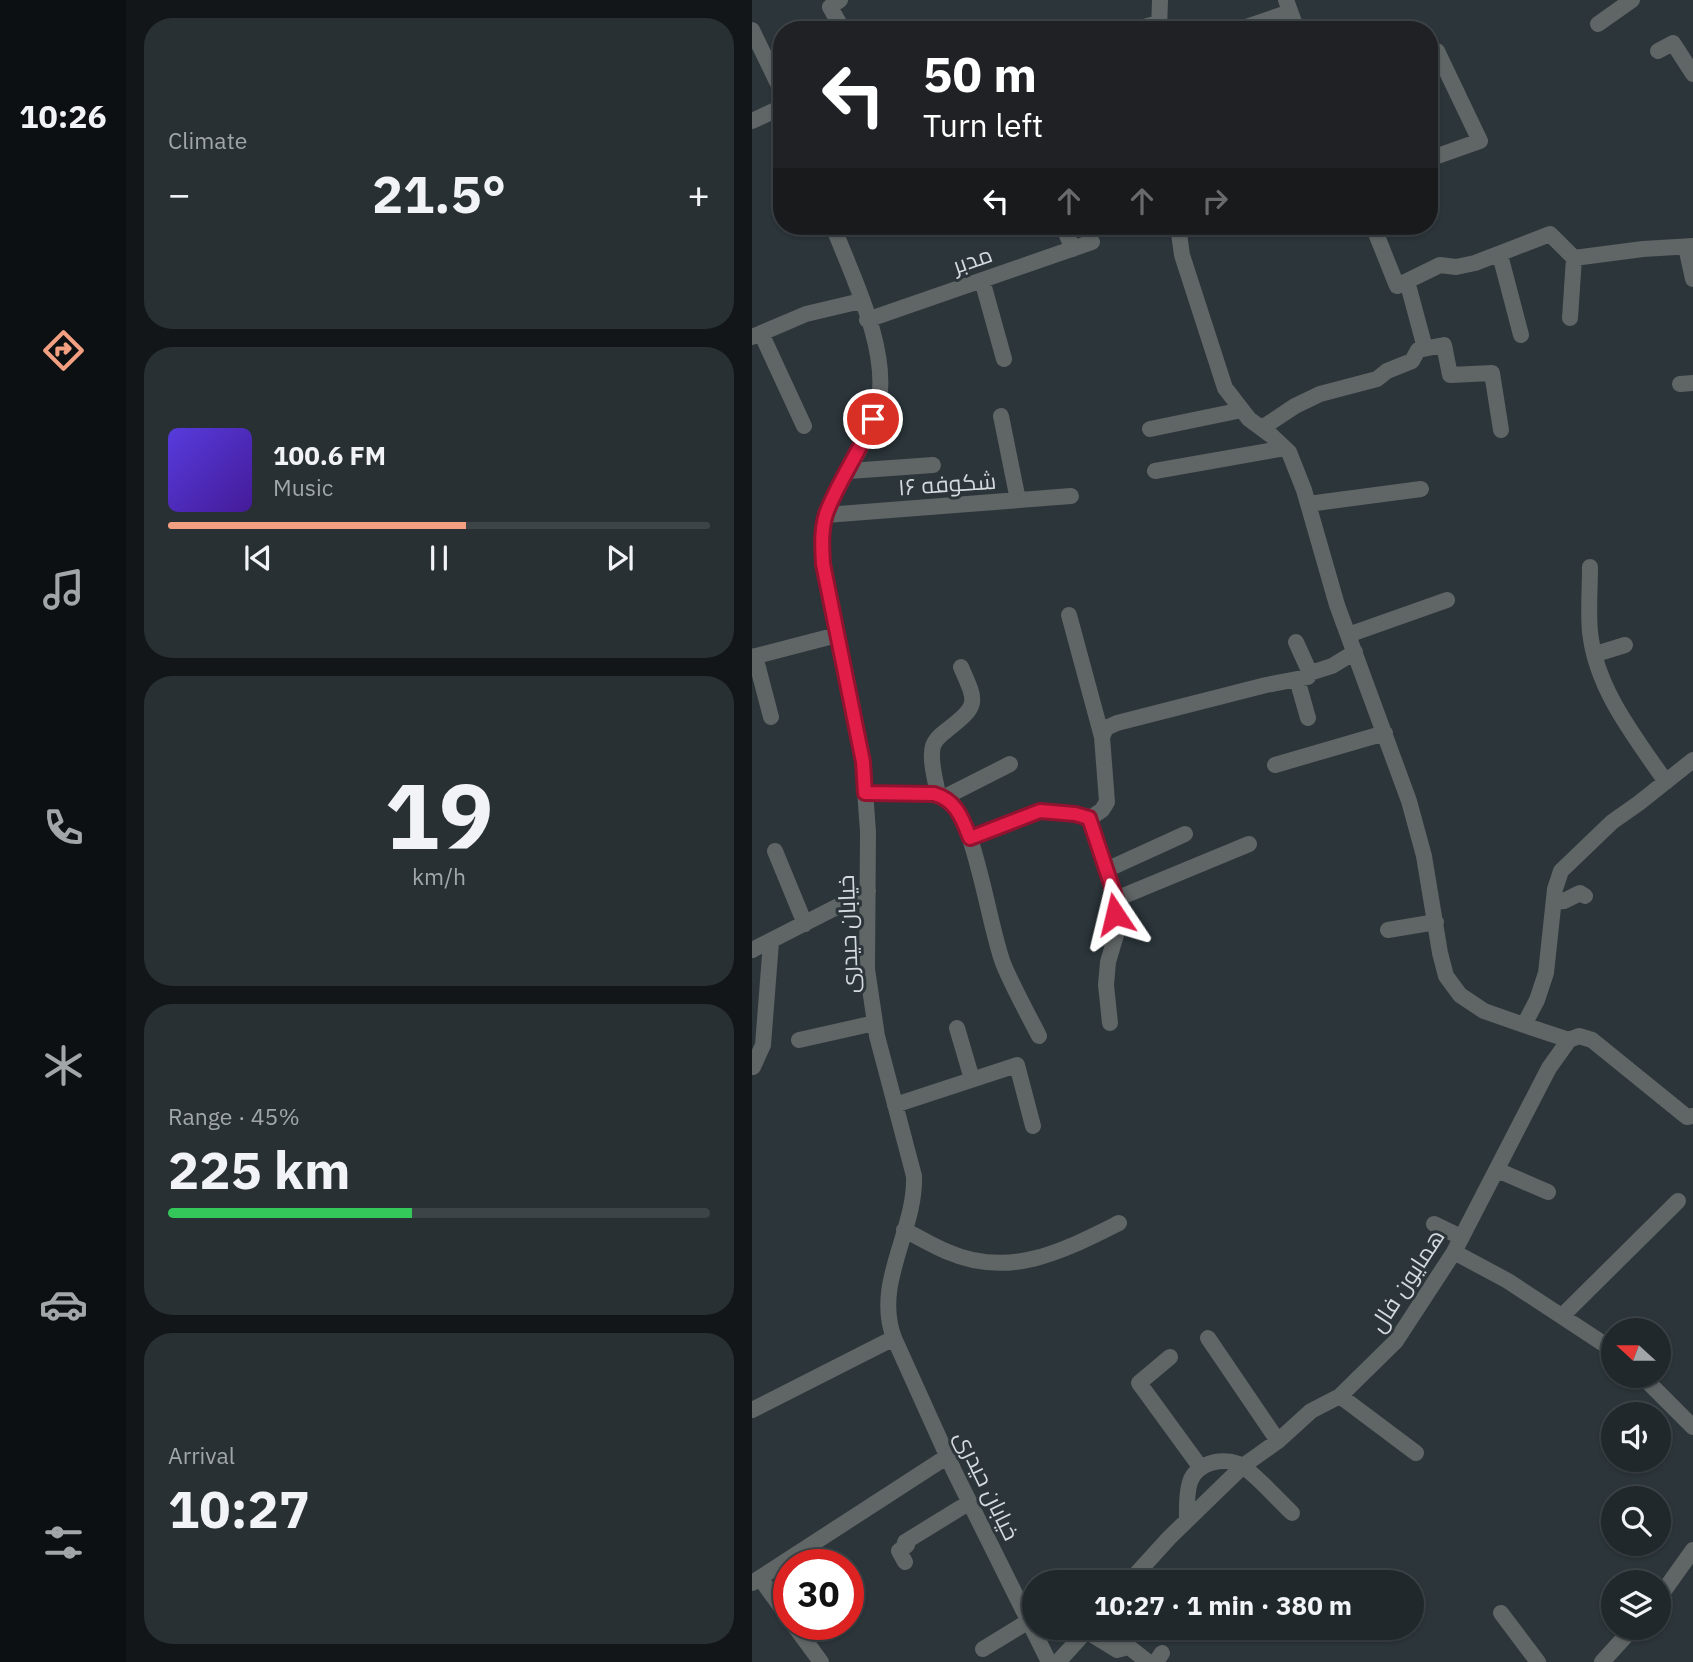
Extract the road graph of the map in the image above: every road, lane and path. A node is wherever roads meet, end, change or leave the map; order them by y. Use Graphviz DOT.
graph roads {
  1 [pos="1160,0"];
  2 [pos="1632,0"];
  3 [pos="835,4"];
  4 [pos="1288,6"];
  5 [pos="840,21"];
  6 [pos="1159,21"];
  7 [pos="1256,21"];
  8 [pos="1598,24"];
  9 [pos="752,30"];
  10 [pos="1658,51"];
  11 [pos="1438,53"];
  12 [pos="773,73"];
  13 [pos="1692,74"];
  14 [pos="773,111"];
  15 [pos="752,121"];
  16 [pos="1438,156"];
  17 [pos="836,235"];
  18 [pos="1067,235"];
  19 [pos="1179,235"];
  20 [pos="1377,235"];
  21 [pos="1092,242"];
  22 [pos="1689,247"];
  23 [pos="1073,249"];
  24 [pos="1500,255"];
  25 [pos="1574,258"];
  26 [pos="1692,279"];
  27 [pos="982,280"];
  28 [pos="1407,281"];
  29 [pos="861,301"];
  30 [pos="1570,317"];
  31 [pos="867,320"];
  32 [pos="757,335"];
  33 [pos="1521,335"];
  34 [pos="1425,348"];
  35 [pos="1004,359"];
  36 [pos="1242,410"];
  37 [pos="1001,416"];
  38 [pos="804,426"];
  39 [pos="1262,428"];
  40 [pos="1150,429"];
  41 [pos="1501,430"];
  42 [pos="1285,449"];
  43 [pos="933,465"];
  44 [pos="849,471"];
  45 [pos="1155,471"];
  46 [pos="1421,489"];
  47 [pos="1071,496"];
  48 [pos="1018,500"];
  49 [pos="1308,504"];
  50 [pos="826,515"];
  51 [pos="1590,567"];
  52 [pos="1447,600"];
  53 [pos="1069,615"];
  54 [pos="837,635"];
  55 [pos="1348,635"];
  56 [pos="1296,642"];
  57 [pos="1625,645"];
  58 [pos="1355,652"];
  59 [pos="1596,654"];
  60 [pos="754,657"];
  61 [pos="961,667"];
  62 [pos="1303,676"];
  63 [pos="771,717"];
  64 [pos="1308,718"];
  65 [pos="1385,733"];
  66 [pos="1102,737"];
  67 [pos="1692,760"];
  68 [pos="1010,764"];
  69 [pos="1275,765"];
  70 [pos="1666,782"];
  71 [pos="865,793"];
  72 [pos="942,796"];
  73 [pos="1089,818"];
  74 [pos="1185,834"];
  75 [pos="970,838"];
  76 [pos="1249,844"];
  77 [pos="775,851"];
  78 [pos="1106,870"];
  79 [pos="868,891"];
  80 [pos="1585,896"];
  81 [pos="1116,899"];
  82 [pos="1554,902"];
  83 [pos="1436,922"];
  84 [pos="805,924"];
  85 [pos="1388,930"];
  86 [pos="771,942"];
  87 [pos="752,950"];
  88 [pos="1110,1023"];
  89 [pos="875,1024"];
  90 [pos="1524,1026"];
  91 [pos="957,1028"];
  92 [pos="1039,1036"];
  93 [pos="799,1040"];
  94 [pos="1569,1040"];
  95 [pos="753,1067"];
  96 [pos="972,1079"];
  97 [pos="895,1105"];
  98 [pos="1692,1116"];
  99 [pos="1033,1126"];
  100 [pos="1497,1170"];
  101 [pos="1548,1192"];
  102 [pos="1678,1201"];
  103 [pos="1119,1223"];
  104 [pos="1434,1224"];
  105 [pos="904,1230"];
  106 [pos="1458,1245"];
  107 [pos="1562,1316"];
  108 [pos="894,1338"];
  109 [pos="1208,1338"];
  110 [pos="1601,1342"];
  111 [pos="1170,1357"];
  112 [pos="1654,1388"];
  113 [pos="1340,1396"];
  114 [pos="752,1410"];
  115 [pos="1692,1427"];
  116 [pos="1278,1441"];
  117 [pos="1416,1453"];
  118 [pos="948,1456"];
  119 [pos="1243,1466"];
  120 [pos="1201,1468"];
  121 [pos="970,1502"];
  122 [pos="1292,1514"];
  123 [pos="1187,1520"];
  124 [pos="1692,1550"];
  125 [pos="905,1562"];
  126 [pos="1140,1570"];
  127 [pos="1671,1580"];
  128 [pos="756,1581"];
  129 [pos="773,1600"];
  130 [pos="1022,1607"];
  131 [pos="1501,1613"];
  132 [pos="1022,1625"];
  133 [pos="805,1640"];
  134 [pos="1038,1640"];
  135 [pos="1077,1640"];
  136 [pos="1103,1640"];
  137 [pos="1622,1640"];
  138 [pos="984,1649"];
  139 [pos="1155,1659"];
  140 [pos="821,1662"];
  141 [pos="1049,1662"];
  142 [pos="1058,1662"];
  143 [pos="1538,1662"];
  144 [pos="1602,1662"];
  1 -- 6 [label="street"];
  2 -- 8 [label="street"];
  3 -- 5 [label="street"];
  4 -- 7 [label="street"];
  9 -- 12 [label="street"];
  10 -- 13 [label="street"];
  11 -- 16 [label="street"];
  14 -- 15 [label="street"];
  17 -- 29 [label="street, خیابان حیدری"];
  18 -- 23 [label="street"];
  19 -- 36 [label="street"];
  20 -- 28 [label="street"];
  21 -- 23 [label="street, مدبر"];
  22 -- 25 [label="street"];
  22 -- 26 [label="street"];
  23 -- 27 [label="street, مدبر"];
  24 -- 25 [label="street"];
  24 -- 28 [label="street"];
  24 -- 33 [label="street"];
  25 -- 30 [label="street"];
  27 -- 31 [label="street, مدبر"];
  27 -- 35 [label="street"];
  28 -- 34 [label="street"];
  29 -- 31 [label="street, خیابان حیدری"];
  29 -- 32 [label="street"];
  31 -- 44 [label="street, خیابان حیدری"];
  32 -- 38 [label="street"];
  34 -- 39 [label="street"];
  34 -- 41 [label="street"];
  36 -- 39 [label="street"];
  36 -- 40 [label="street"];
  37 -- 48 [label="street"];
  39 -- 42 [label="street"];
  42 -- 45 [label="street"];
  42 -- 49 [label="street"];
  43 -- 44 [label="street"];
  44 -- 50 [label="street, خیابان حیدری"];
  46 -- 49 [label="street"];
  47 -- 48 [label="street, شکوفه ۱۶"];
  48 -- 50 [label="street, شکوفه ۱۶"];
  49 -- 55 [label="street"];
  50 -- 54 [label="street, خیابان حیدری"];
  51 -- 59 [label="street"];
  52 -- 55 [label="street"];
  53 -- 66 [label="street"];
  54 -- 60 [label="street"];
  54 -- 71 [label="street, خیابان حیدری"];
  55 -- 58 [label="street"];
  56 -- 62 [label="street"];
  57 -- 59 [label="street"];
  58 -- 62 [label="street"];
  58 -- 65 [label="street"];
  59 -- 70 [label="street"];
  60 -- 63 [label="street"];
  61 -- 72 [label="street"];
  62 -- 64 [label="street"];
  62 -- 66 [label="street"];
  65 -- 69 [label="street"];
  65 -- 83 [label="street"];
  66 -- 73 [label="street"];
  67 -- 70 [label="street"];
  68 -- 72 [label="street"];
  70 -- 82 [label="street"];
  71 -- 72 [label="street"];
  71 -- 79 [label="street, خیابان حیدری"];
  72 -- 75 [label="street"];
  73 -- 75 [label="street"];
  73 -- 78 [label="street"];
  74 -- 78 [label="street"];
  75 -- 92 [label="street"];
  76 -- 81 [label="street"];
  77 -- 84 [label="street"];
  78 -- 81 [label="street"];
  79 -- 84 [label="street"];
  79 -- 89 [label="street, خیابان حیدری"];
  80 -- 82 [label="street"];
  81 -- 88 [label="street"];
  82 -- 90 [label="street"];
  83 -- 85 [label="street"];
  83 -- 90 [label="street"];
  84 -- 86 [label="street"];
  86 -- 87 [label="street"];
  86 -- 95 [label="street"];
  89 -- 93 [label="street"];
  89 -- 97 [label="street, خیابان حیدری"];
  90 -- 94 [label="street"];
  91 -- 96 [label="street"];
  94 -- 98 [label="street"];
  94 -- 100 [label="street, همایون فال"];
  96 -- 97 [label="street"];
  96 -- 99 [label="street"];
  97 -- 105 [label="street, خیابان حیدری"];
  100 -- 101 [label="street"];
  100 -- 106 [label="street, همایون فال"];
  102 -- 107 [label="street"];
  103 -- 105 [label="street"];
  104 -- 106 [label="street"];
  105 -- 108 [label="street, خیابان حیدری"];
  106 -- 107 [label="street"];
  106 -- 113 [label="street, همایون فال"];
  107 -- 110 [label="street"];
  108 -- 114 [label="street"];
  108 -- 118 [label="street, خیابان حیدری"];
  109 -- 116 [label="street"];
  111 -- 120 [label="street"];
  112 -- 115 [label="street"];
  113 -- 116 [label="street, همایون فال"];
  113 -- 117 [label="street"];
  116 -- 119 [label="street, همایون فال"];
  118 -- 121 [label="street, خیابان حیدری"];
  118 -- 128 [label="street"];
  119 -- 120 [label="street"];
  119 -- 122 [label="street"];
  119 -- 123 [label="street, همایون فال"];
  120 -- 123 [label="street"];
  121 -- 125 [label="street"];
  121 -- 130 [label="street, خیابان حیدری"];
  123 -- 126 [label="street, همایون فال"];
  124 -- 127 [label="street"];
  128 -- 129 [label="street"];
  131 -- 143 [label="street"];
  132 -- 138 [label="street"];
  133 -- 140 [label="street"];
  134 -- 141 [label="street, خیابان حیدری"];
  135 -- 142 [label="street"];
  136 -- 139 [label="street"];
  137 -- 144 [label="street"];
}
